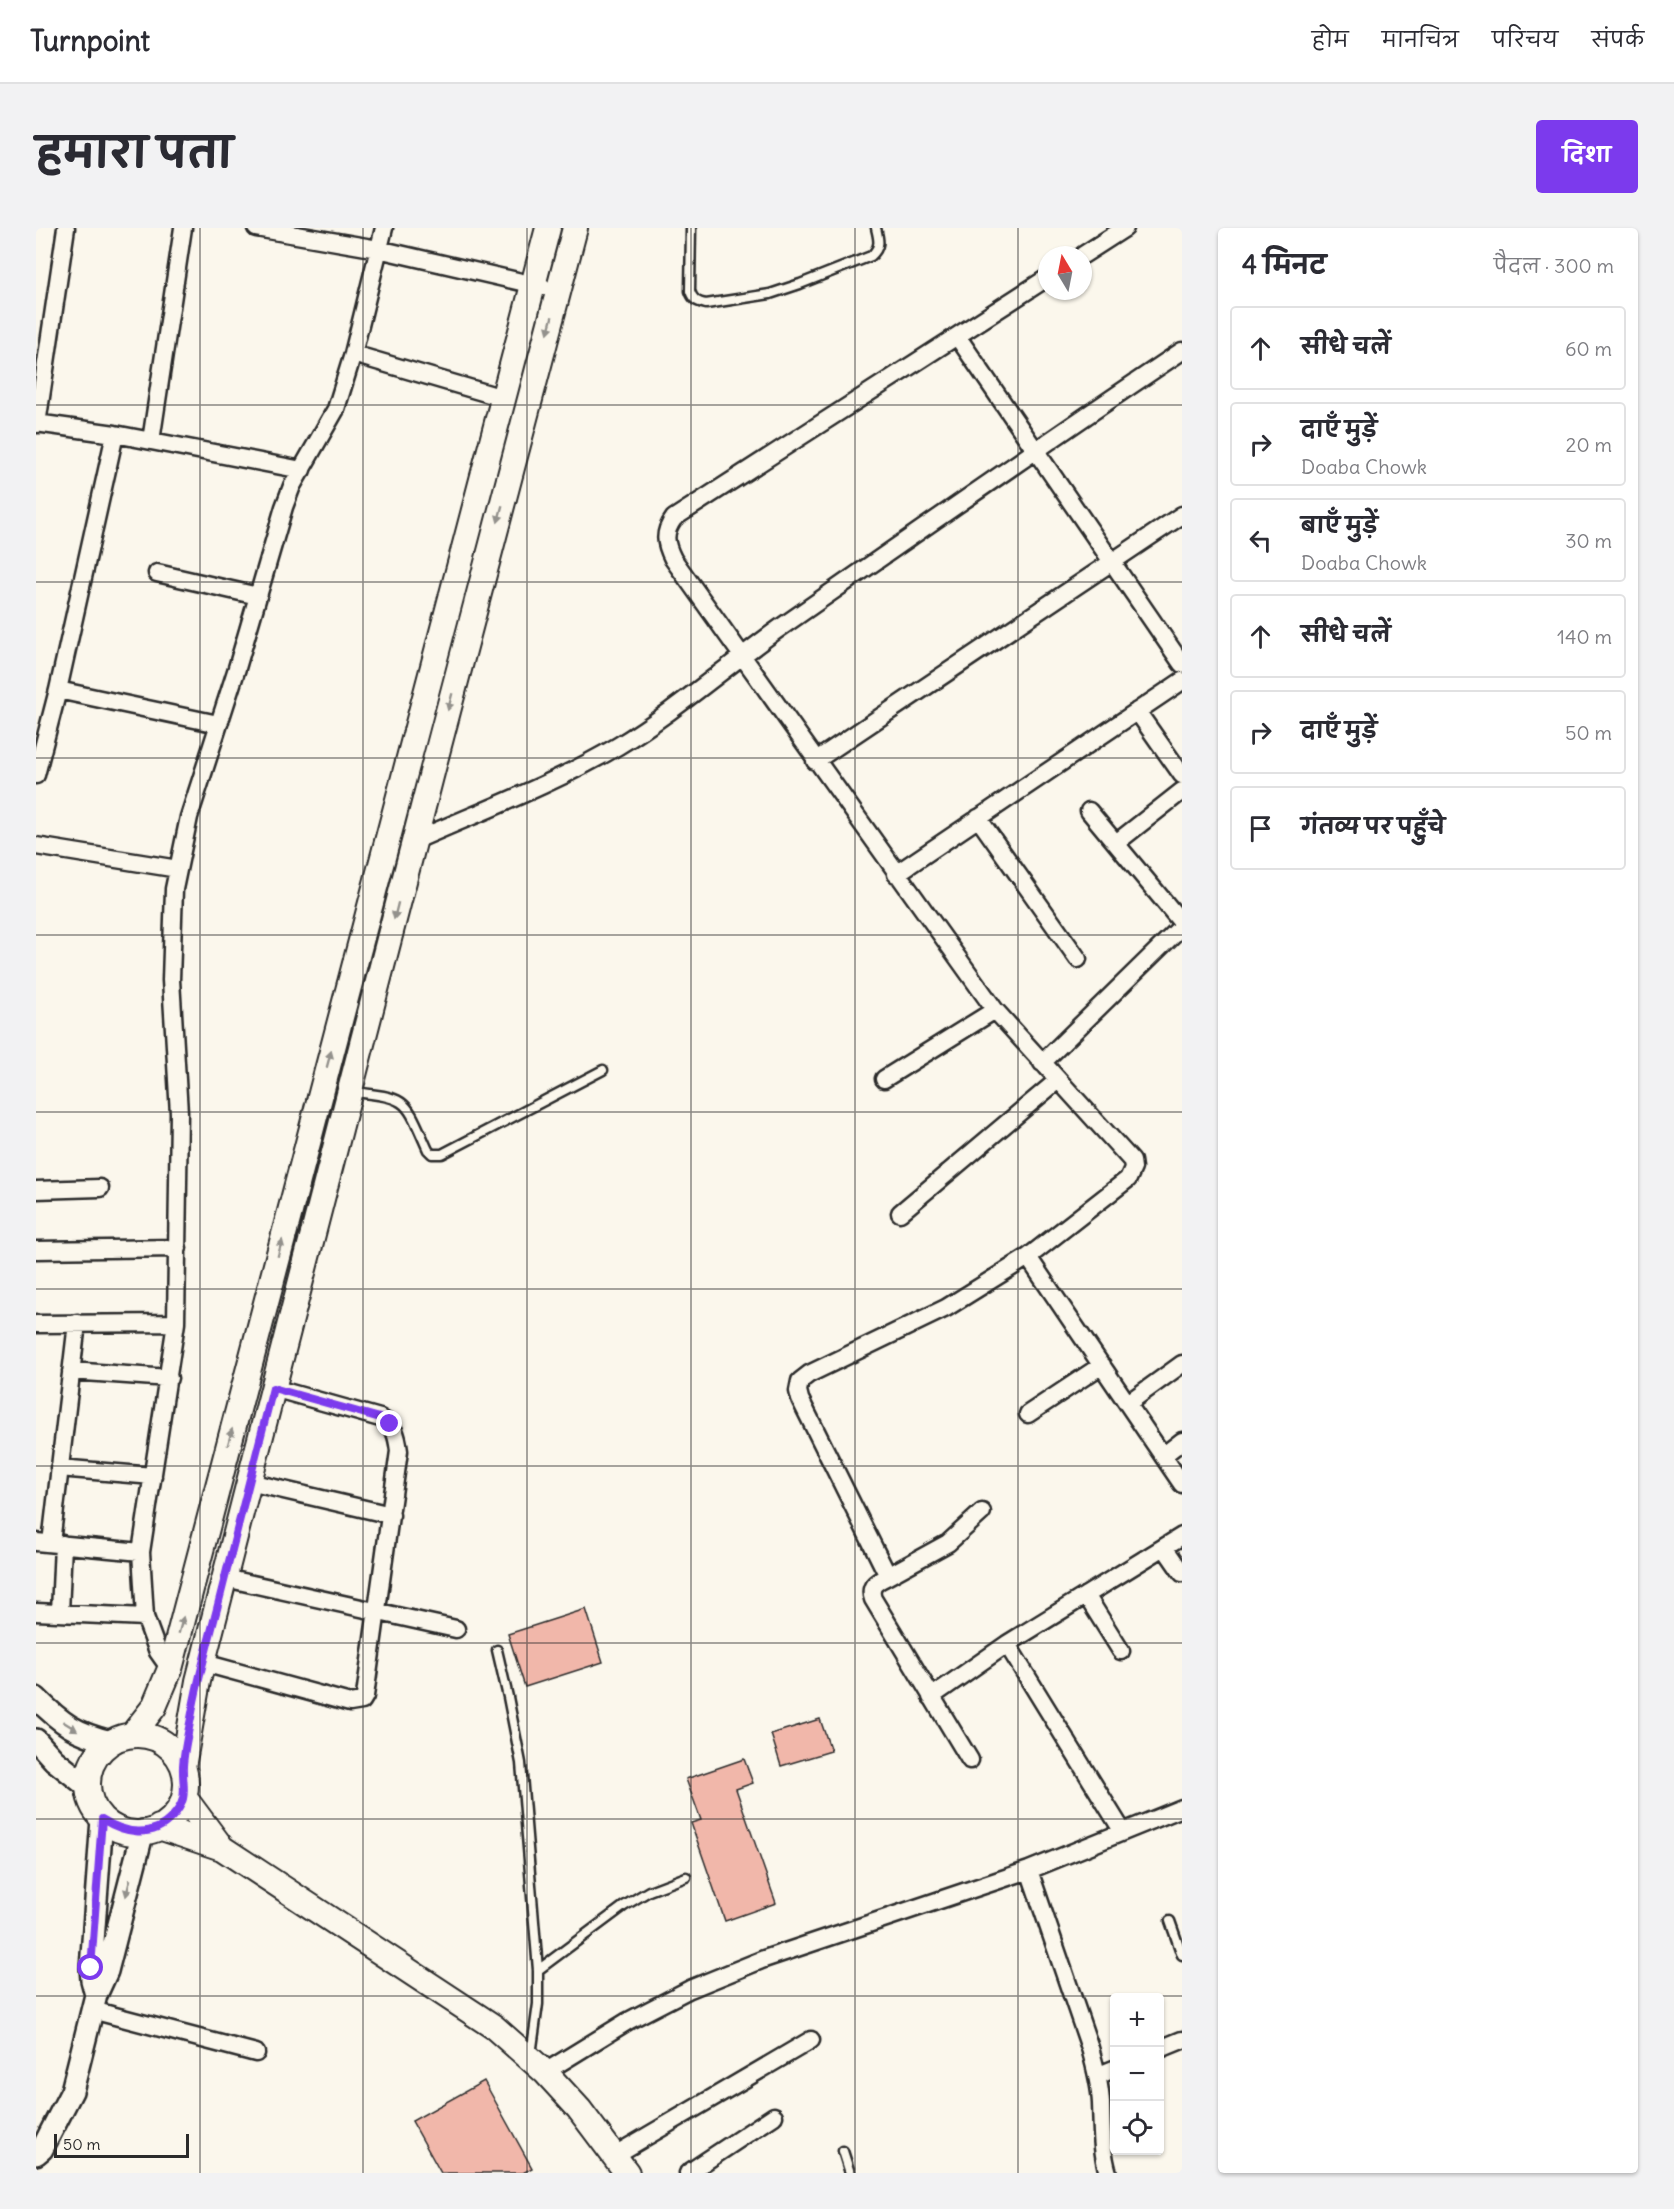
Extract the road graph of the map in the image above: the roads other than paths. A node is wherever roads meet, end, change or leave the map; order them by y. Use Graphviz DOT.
graph roads {
  1 [pos="66,228"];
  2 [pos="183,228"];
  3 [pos="256,228"];
  4 [pos="384,228"];
  5 [pos="548,228"];
  6 [pos="575,228"];
  7 [pos="691,228"];
  8 [pos="876,228"];
  9 [pos="1125,228"];
  10 [pos="378,249"];
  11 [pos="1092,249"];
  12 [pos="533,284"];
  13 [pos="1038,284"];
  14 [pos="559,291"];
  15 [pos="957,336"];
  16 [pos="1182,351"];
  17 [pos="353,354"];
  18 [pos="503,398"];
  19 [pos="37,423"];
  20 [pos="115,434"];
  21 [pos="151,441"];
  22 [pos="1034,451"];
  23 [pos="302,470"];
  24 [pos="1182,515"];
  25 [pos="463,546"];
  26 [pos="489,553"];
  27 [pos="1111,562"];
  28 [pos="157,573"];
  29 [pos="258,596"];
  30 [pos="741,656"];
  31 [pos="1182,664"];
  32 [pos="1182,681"];
  33 [pos="58,690"];
  34 [pos="1137,711"];
  35 [pos="218,724"];
  36 [pos="815,761"];
  37 [pos="36,775"];
  38 [pos="1182,775"];
  39 [pos="1182,791"];
  40 [pos="1089,811"];
  41 [pos="978,818"];
  42 [pos="414,841"];
  43 [pos="1116,843"];
  44 [pos="36,846"];
  45 [pos="380,865"];
  46 [pos="178,868"];
  47 [pos="406,873"];
  48 [pos="896,874"];
  49 [pos="1182,925"];
  50 [pos="1078,959"];
  51 [pos="994,1010"];
  52 [pos="1042,1063"];
  53 [pos="603,1070"];
  54 [pos="884,1078"];
  55 [pos="1058,1080"];
  56 [pos="350,1091"];
  57 [pos="100,1188"];
  58 [pos="36,1190"];
  59 [pos="900,1213"];
  60 [pos="178,1248"];
  61 [pos="36,1250"];
  62 [pos="1028,1257"];
  63 [pos="77,1323"];
  64 [pos="176,1323"];
  65 [pos="36,1324"];
  66 [pos="1182,1364"];
  67 [pos="1101,1365"];
  68 [pos="71,1371"];
  69 [pos="169,1378"];
  70 [pos="273,1388"];
  71 [pos="1128,1403"];
  72 [pos="1028,1414"];
  73 [pos="1182,1441"];
  74 [pos="1164,1455"];
  75 [pos="59,1468"];
  76 [pos="153,1476"];
  77 [pos="1181,1479"];
  78 [pos="249,1482"];
  79 [pos="982,1512"];
  80 [pos="391,1515"];
  81 [pos="1182,1536"];
  82 [pos="50,1543"];
  83 [pos="1164,1547"];
  84 [pos="141,1552"];
  85 [pos="1182,1573"];
  86 [pos="888,1576"];
  87 [pos="225,1578"];
  88 [pos="1086,1595"];
  89 [pos="36,1612"];
  90 [pos="60,1612"];
  91 [pos="377,1612"];
  92 [pos="145,1617"];
  93 [pos="456,1629"];
  94 [pos="1008,1644"];
  95 [pos="497,1650"];
  96 [pos="1122,1651"];
  97 [pos="204,1663"];
  98 [pos="170,1669"];
  99 [pos="931,1697"];
  100 [pos="36,1698"];
  101 [pos="122,1739"];
  102 [pos="36,1740"];
  103 [pos="970,1760"];
  104 [pos="183,1767"];
  105 [pos="88,1786"];
  106 [pos="184,1797"];
  107 [pos="1182,1808"];
  108 [pos="102,1819"];
  109 [pos="151,1829"];
  110 [pos="1123,1832"];
  111 [pos="222,1848"];
  112 [pos="1029,1870"];
  113 [pos="686,1877"];
  114 [pos="1170,1921"];
  115 [pos="1182,1955"];
  116 [pos="538,1970"];
  117 [pos="94,2003"];
  118 [pos="811,2040"];
  119 [pos="1182,2040"];
  120 [pos="1164,2047"];
  121 [pos="256,2053"];
  122 [pos="538,2065"];
  123 [pos="1110,2071"];
  124 [pos="1097,2076"];
  125 [pos="774,2116"];
  126 [pos="843,2151"];
  127 [pos="36,2154"];
  128 [pos="621,2164"];
  129 [pos="688,2173"];
  130 [pos="850,2173"];
  131 [pos="1108,2173"];
  1 -- 19 [label="street"];
  2 -- 21 [label="street"];
  3 -- 10 [label="street"];
  4 -- 10 [label="street"];
  5 -- 12 [label="main road"];
  6 -- 14 [label="main road"];
  7 -- 8 [label="lane"];
  9 -- 11 [label="street"];
  10 -- 12 [label="street"];
  10 -- 17 [label="street"];
  12 -- 14 [label="street"];
  12 -- 18 [label="main road"];
  13 -- 15 [label="street"];
  14 -- 26 [label="main road, one-way"];
  15 -- 22 [label="street"];
  15 -- 30 [label="street"];
  16 -- 22 [label="street"];
  17 -- 18 [label="street"];
  17 -- 23 [label="street"];
  18 -- 25 [label="main road"];
  19 -- 20 [label="street"];
  20 -- 21 [label="street"];
  20 -- 33 [label="street"];
  21 -- 23 [label="street"];
  22 -- 27 [label="street"];
  22 -- 30 [label="street"];
  23 -- 29 [label="street"];
  24 -- 27 [label="street"];
  25 -- 26 [label="main road"];
  25 -- 45 [label="main road"];
  26 -- 42 [label="main road, one-way"];
  27 -- 31 [label="street"];
  27 -- 36 [label="street"];
  28 -- 29 [label="street"];
  29 -- 35 [label="street"];
  30 -- 36 [label="street"];
  30 -- 42 [label="street"];
  32 -- 34 [label="street"];
  33 -- 35 [label="street"];
  33 -- 37 [label="street"];
  34 -- 38 [label="street"];
  34 -- 41 [label="street"];
  35 -- 46 [label="street"];
  36 -- 48 [label="street"];
  39 -- 43 [label="street"];
  40 -- 43 [label="street"];
  41 -- 48 [label="street"];
  41 -- 50 [label="street"];
  42 -- 47 [label="main road"];
  43 -- 49 [label="street"];
  44 -- 46 [label="street"];
  45 -- 47 [label="main road"];
  98 -- 45 [label="main road, one-way"];
  46 -- 60 [label="street"];
  47 -- 56 [label="main road, one-way"];
  48 -- 51 [label="street"];
  49 -- 52 [label="street"];
  51 -- 52 [label="street"];
  51 -- 54 [label="street"];
  52 -- 55 [label="street"];
  53 -- 56 [label="lane"];
  55 -- 59 [label="street"];
  55 -- 62 [label="street"];
  56 -- 70 [label="main road"];
  57 -- 58 [label="street"];
  60 -- 61 [label="street"];
  60 -- 64 [label="street"];
  62 -- 67 [label="street"];
  62 -- 86 [label="street"];
  63 -- 64 [label="street"];
  63 -- 65 [label="street"];
  63 -- 68 [label="street"];
  64 -- 69 [label="street"];
  66 -- 71 [label="street"];
  67 -- 71 [label="street"];
  67 -- 72 [label="street"];
  68 -- 69 [label="street"];
  68 -- 75 [label="street"];
  69 -- 76 [label="street"];
  70 -- 78 [label="main road"];
  70 -- 80 [label="street"];
  71 -- 74 [label="street"];
  73 -- 74 [label="street"];
  74 -- 77 [label="street"];
  75 -- 76 [label="street"];
  75 -- 82 [label="street"];
  76 -- 84 [label="street"];
  78 -- 80 [label="street"];
  78 -- 87 [label="main road"];
  79 -- 86 [label="street"];
  80 -- 91 [label="street"];
  81 -- 83 [label="street"];
  82 -- 84 [label="street"];
  82 -- 90 [label="street"];
  83 -- 85 [label="street"];
  83 -- 88 [label="street"];
  84 -- 92 [label="street"];
  86 -- 99 [label="street"];
  87 -- 91 [label="street"];
  87 -- 97 [label="main road"];
  88 -- 94 [label="street"];
  88 -- 96 [label="street"];
  89 -- 90 [label="street"];
  90 -- 92 [label="street"];
  91 -- 93 [label="street"];
  91 -- 97 [label="street"];
  92 -- 98 [label="street"];
  94 -- 99 [label="street"];
  94 -- 110 [label="street"];
  95 -- 116 [label="lane"];
  97 -- 104 [label="main road"];
  98 -- 101 [label="main road"];
  99 -- 103 [label="street"];
  100 -- 101 [label="street, one-way"];
  101 -- 104 [label="main road"];
  101 -- 105 [label="main road"];
  102 -- 105 [label="street"];
  104 -- 106 [label="main road"];
  105 -- 108 [label="main road"];
  106 -- 109 [label="main road"];
  106 -- 111 [label="main road"];
  107 -- 110 [label="street"];
  108 -- 109 [label="main road"];
  108 -- 117 [label="street"];
  109 -- 111 [label="main road"];
  109 -- 117 [label="street, one-way"];
  110 -- 112 [label="street"];
  111 -- 122 [label="main road"];
  112 -- 122 [label="street"];
  112 -- 124 [label="street"];
  113 -- 116 [label="lane"];
  114 -- 115 [label="lane"];
  116 -- 122 [label="lane"];
  117 -- 121 [label="street"];
  117 -- 127 [label="street"];
  118 -- 128 [label="street"];
  119 -- 120 [label="street"];
  122 -- 128 [label="main road"];
  123 -- 124 [label="street"];
  124 -- 131 [label="street"];
  125 -- 129 [label="street"];
  126 -- 130 [label="lane"];
}
